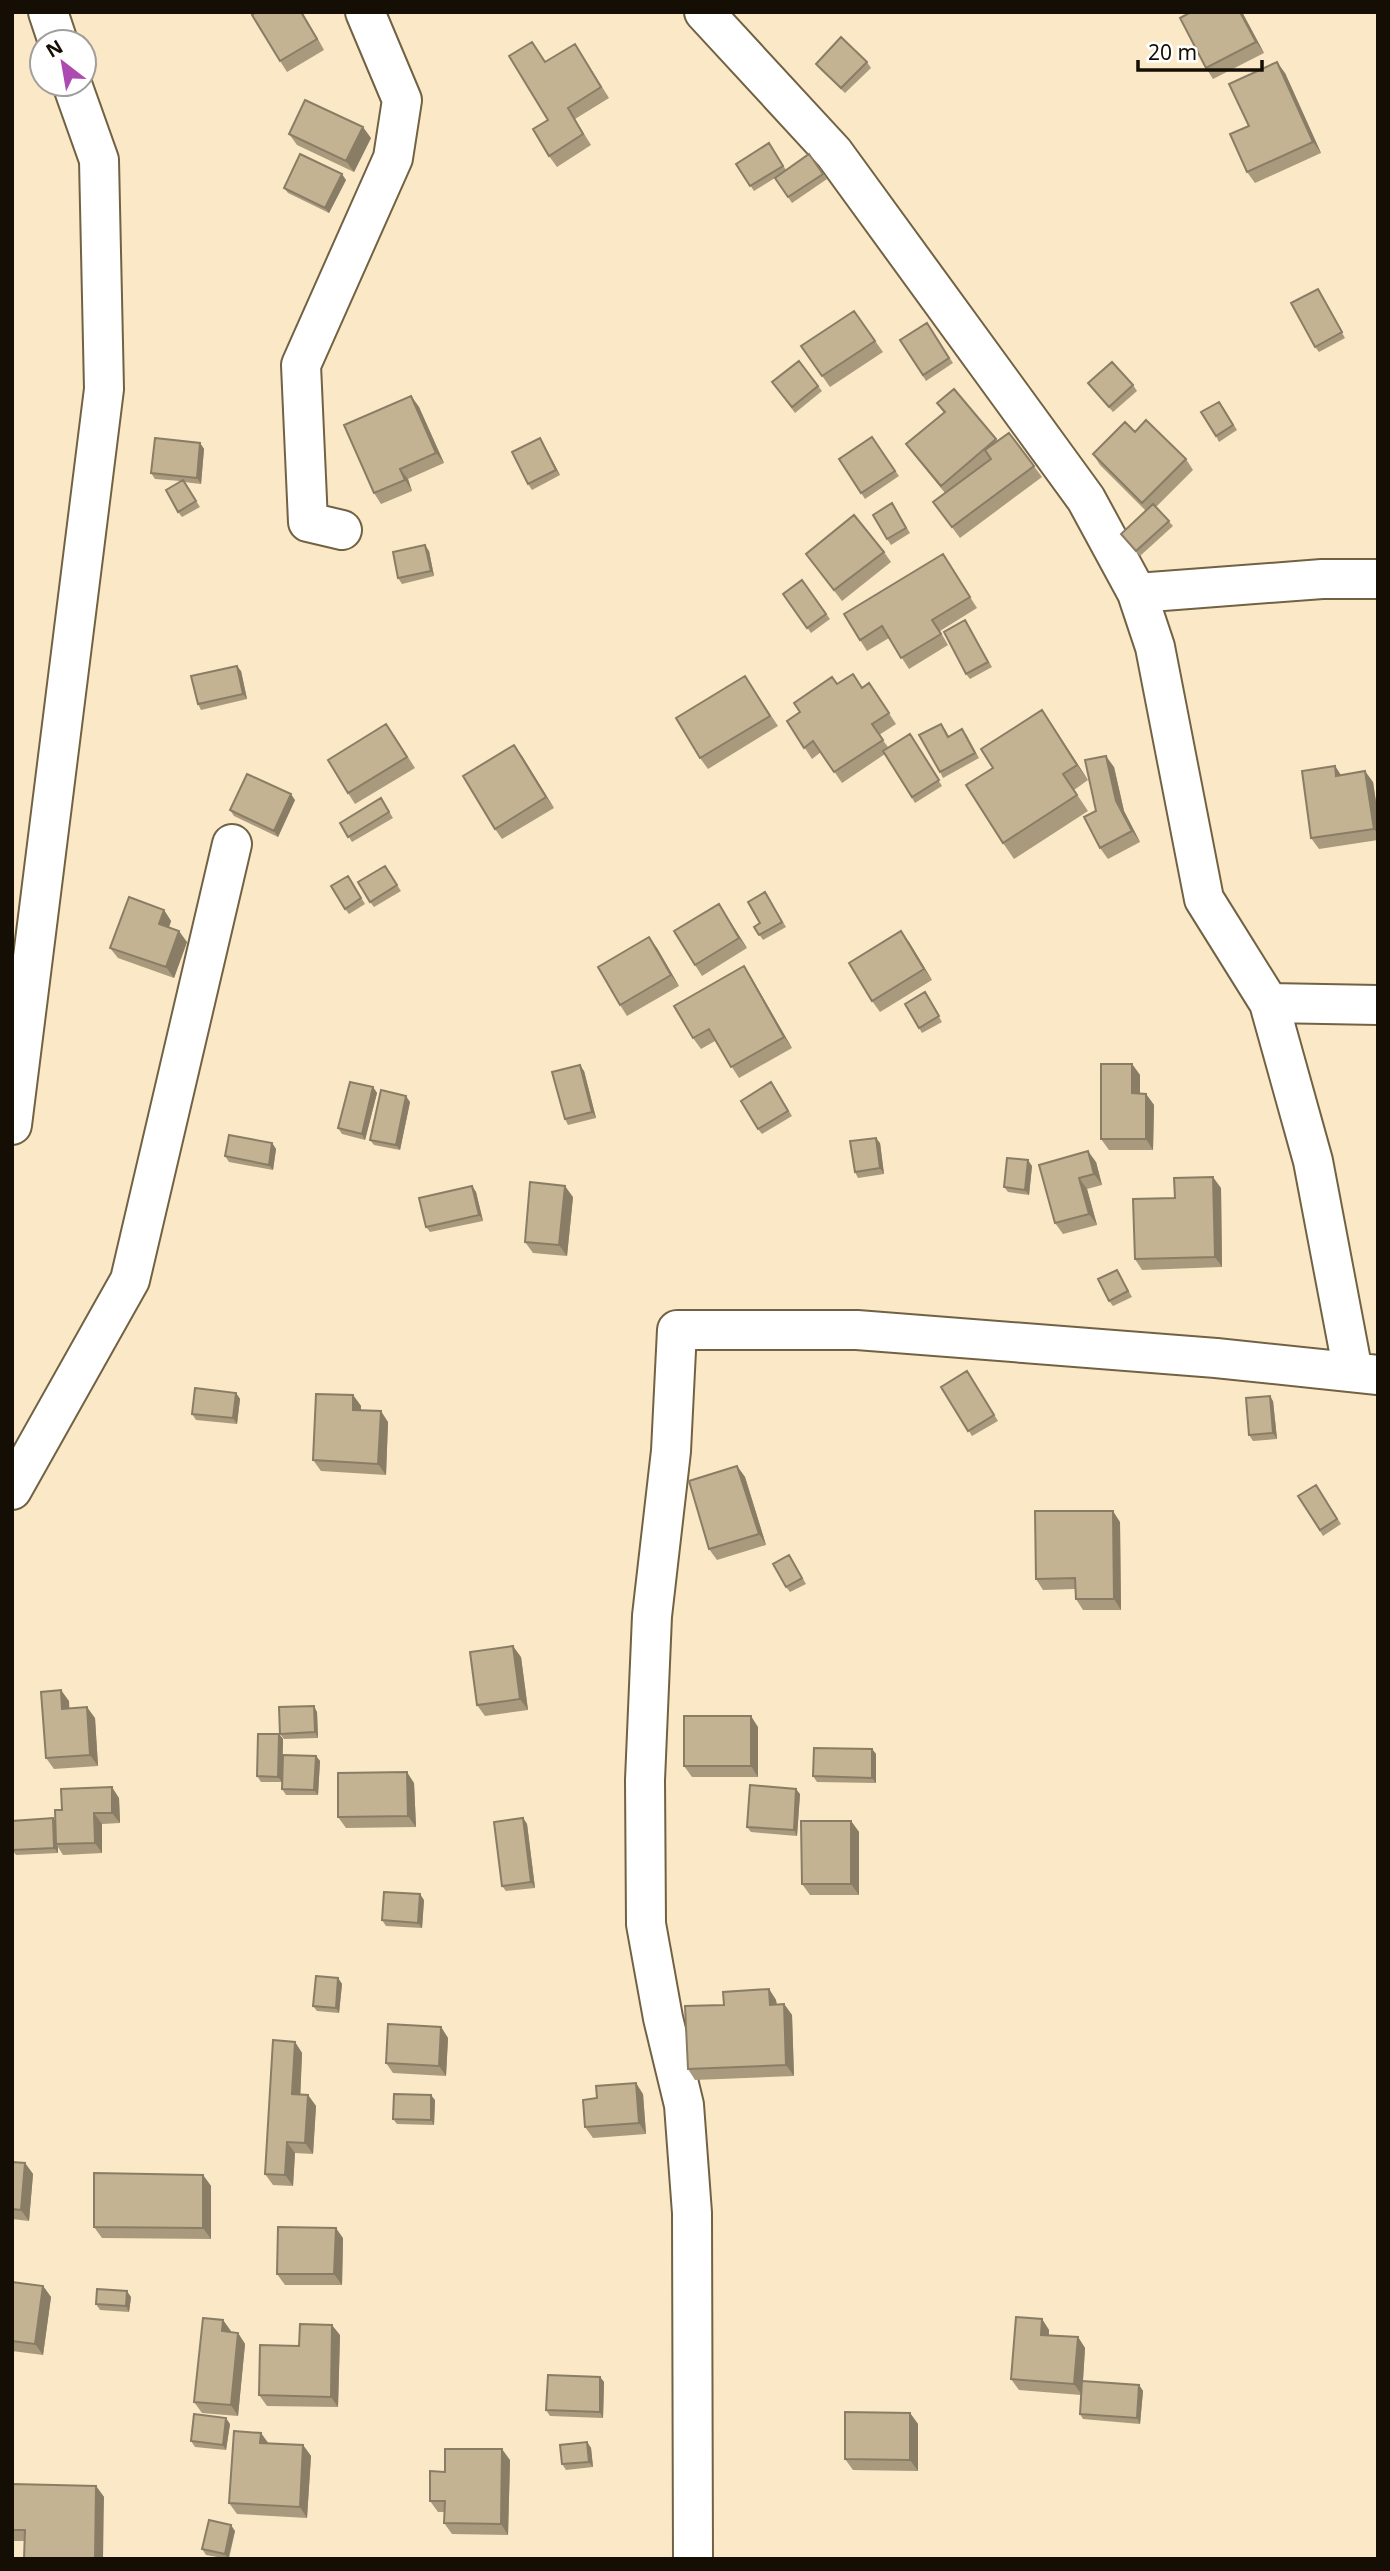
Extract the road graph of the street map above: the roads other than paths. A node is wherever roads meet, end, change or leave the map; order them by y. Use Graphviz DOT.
graph roads {
  1 [pos="365,12"];
  2 [pos="704,12"];
  3 [pos="77,98"];
  4 [pos="342,530"];
  5 [pos="1378,579"];
  6 [pos="1137,593"];
  7 [pos="232,844"];
  8 [pos="1269,1003"];
  9 [pos="1378,1005"];
  10 [pos="12,1125"];
  11 [pos="1365,1373"];
  12 [pos="12,1490"];
  13 [pos="693,2559"];
  1 -- 4 [label="street"];
  2 -- 6 [label="street"];
  3 -- 10 [label="street"];
  5 -- 6 [label="street"];
  6 -- 8 [label="street"];
  7 -- 12 [label="street"];
  8 -- 9 [label="street"];
  8 -- 11 [label="street"];
  11 -- 13 [label="street"];
}
